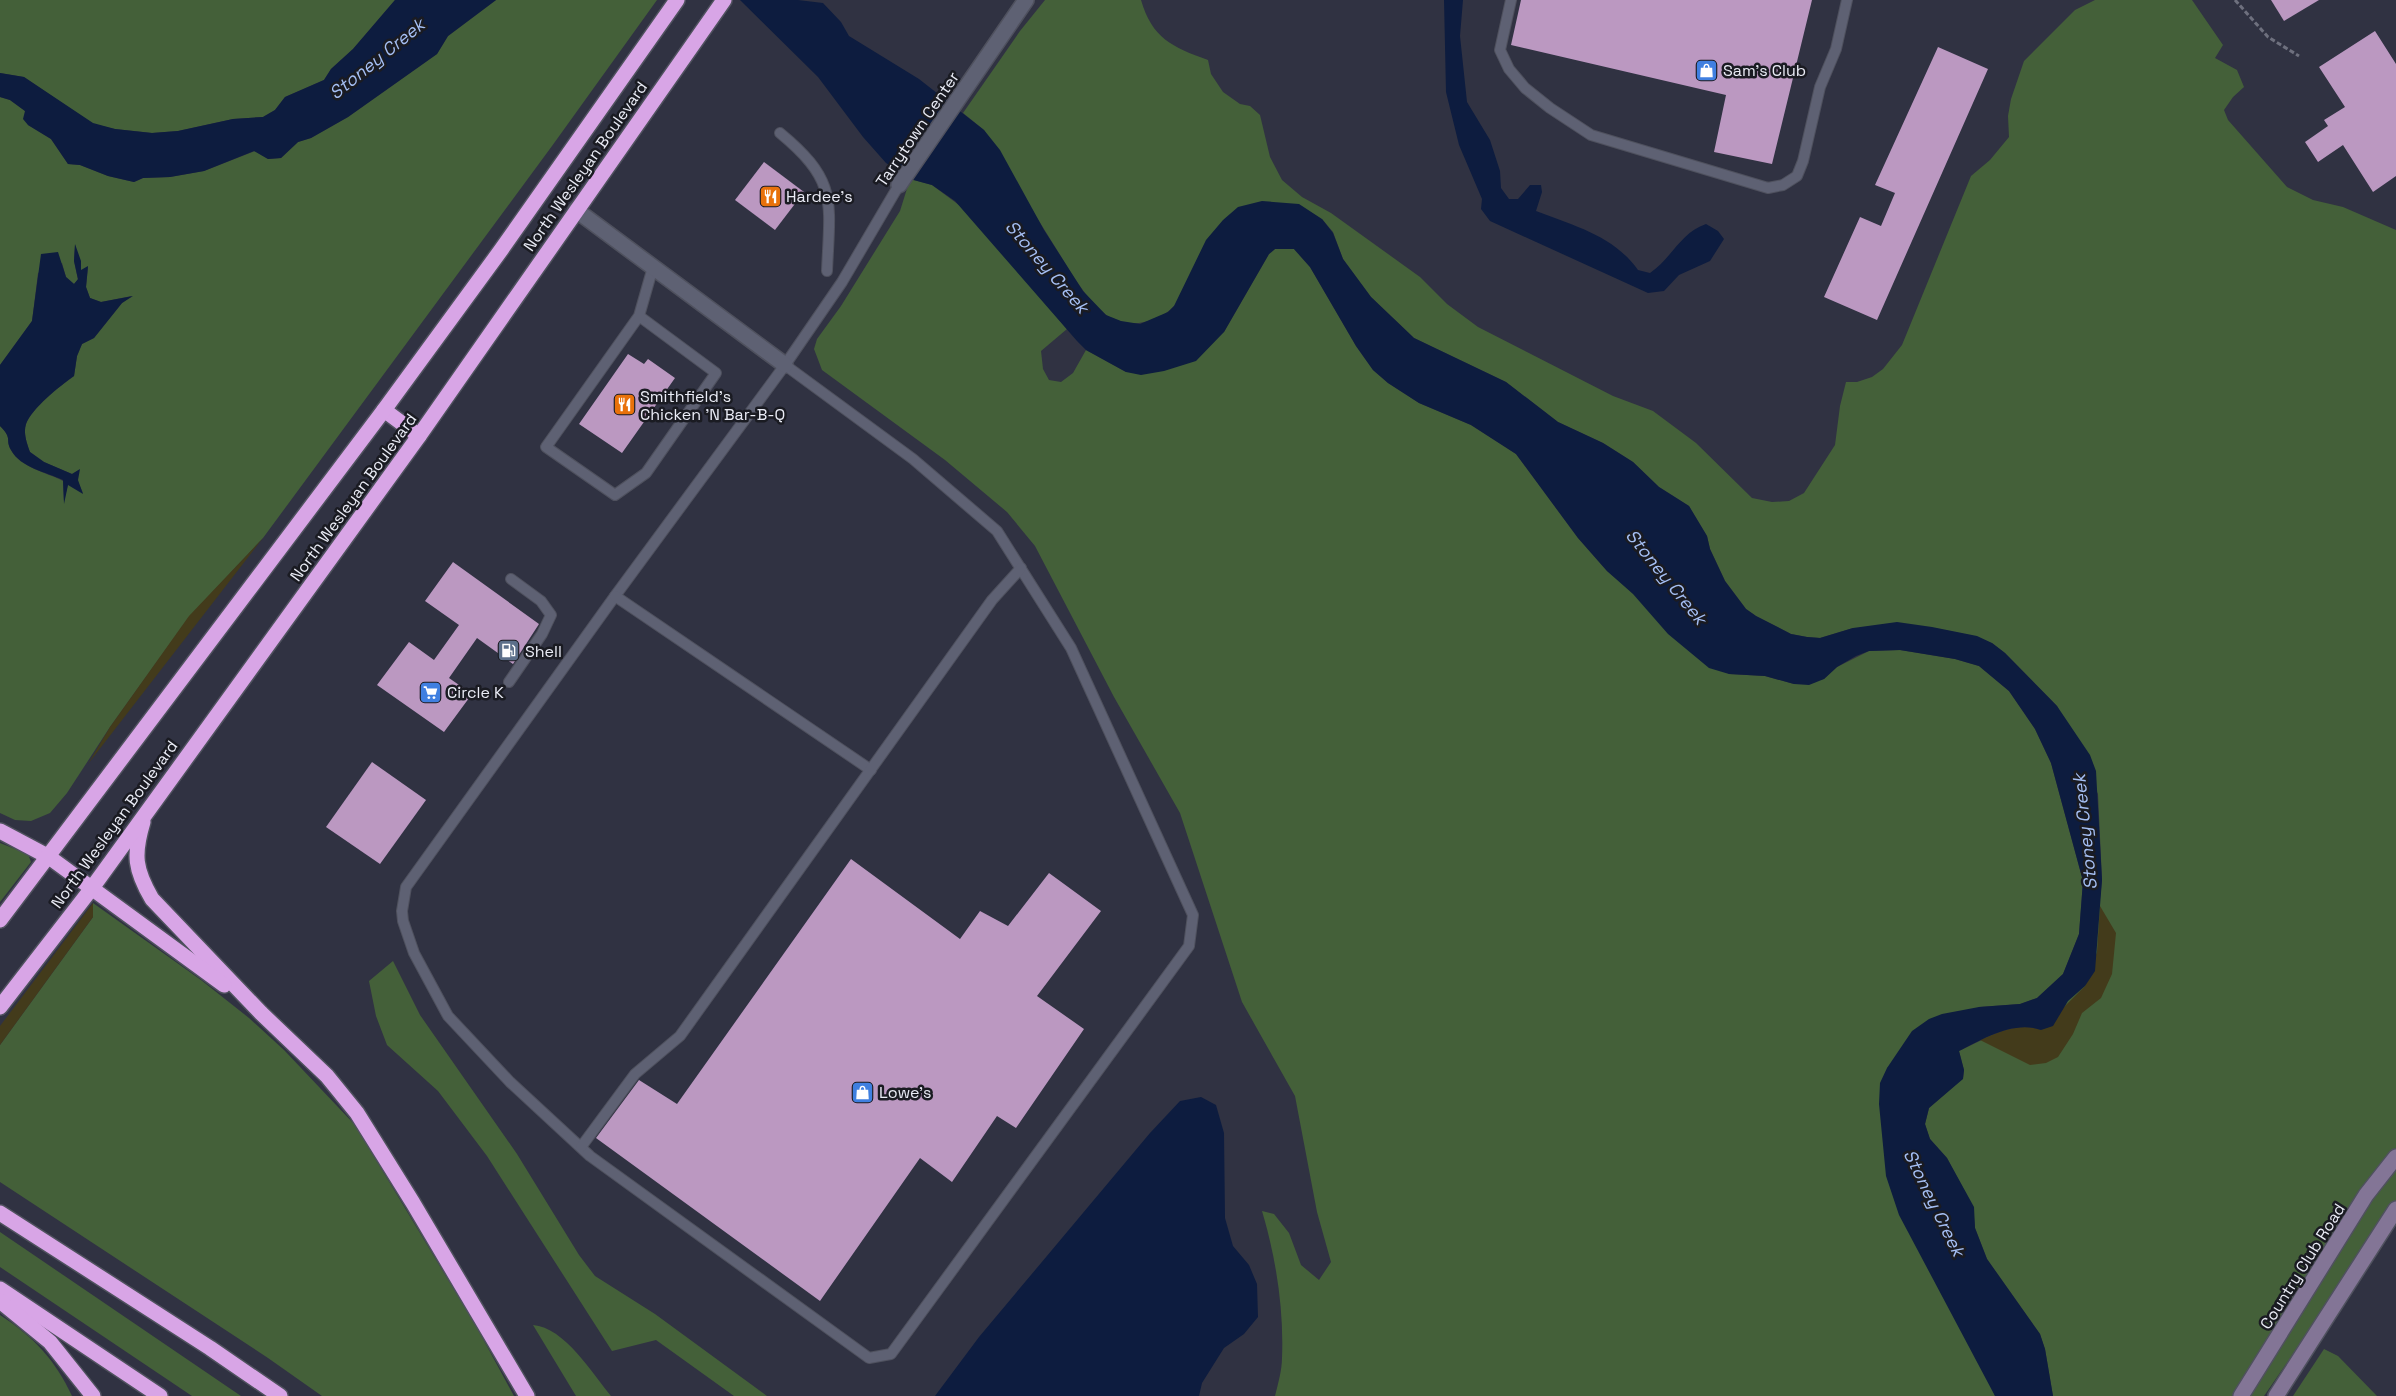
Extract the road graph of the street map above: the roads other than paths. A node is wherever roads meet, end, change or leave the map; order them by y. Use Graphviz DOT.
graph roads {
  1 [pos="677,0"];
  2 [pos="724,0"];
  3 [pos="1026,0"];
  4 [pos="1511,0"];
  5 [pos="1847,0"];
  6 [pos="780,133"];
  7 [pos="899,185"];
  8 [pos="576,210"];
  9 [pos="653,267"];
  10 [pos="827,271"];
  11 [pos="639,316"];
  12 [pos="785,365"];
  13 [pos="384,410"];
  14 [pos="419,436"];
  15 [pos="1021,568"];
  16 [pos="511,579"];
  17 [pos="615,596"];
  18 [pos="508,682"];
  19 [pos="871,770"];
  20 [pos="147,809"];
  21 [pos="0,831"];
  22 [pos="49,857"];
  23 [pos="92,888"];
  24 [pos="0,920"];
  25 [pos="0,1007"];
  26 [pos="261,1013"];
  27 [pos="581,1147"];
  28 [pos="2396,1157"];
  29 [pos="2396,1209"];
  30 [pos="0,1213"];
  31 [pos="0,1289"];
  32 [pos="0,1301"];
  33 [pos="93,1396"];
  34 [pos="160,1396"];
  35 [pos="280,1396"];
  36 [pos="527,1396"];
  37 [pos="2241,1396"];
  38 [pos="2276,1396"];
  1 -- 13 [label="highway, North Wesleyan Boulevard"];
  2 -- 8 [label="highway, North Wesleyan Boulevard"];
  3 -- 7 [label="street, Tarrytown Center"];
  4 -- 5 [label="lane"];
  6 -- 10 [label="lane"];
  7 -- 12 [label="lane, Tarrytown Center"];
  8 -- 9 [label="street"];
  8 -- 14 [label="highway, North Wesleyan Boulevard"];
  9 -- 11 [label="lane"];
  9 -- 12 [label="street"];
  11 -- 11 [label="lane"];
  12 -- 15 [label="lane, Tarrytown Center"];
  12 -- 17 [label="lane, Tarrytown Center"];
  13 -- 14 [label="highway"];
  13 -- 22 [label="highway, North Wesleyan Boulevard"];
  14 -- 20 [label="highway, North Wesleyan Boulevard"];
  15 -- 19 [label="lane"];
  15 -- 27 [label="lane, Tarrytown Center"];
  16 -- 18 [label="lane"];
  17 -- 19 [label="lane"];
  17 -- 27 [label="lane, Tarrytown Center"];
  19 -- 27 [label="lane"];
  20 -- 23 [label="highway, North Wesleyan Boulevard"];
  20 -- 26 [label="highway"];
  21 -- 22 [label="highway"];
  22 -- 23 [label="highway"];
  22 -- 24 [label="highway, North Wesleyan Boulevard"];
  23 -- 25 [label="highway, North Wesleyan Boulevard"];
  23 -- 26 [label="highway"];
  26 -- 36 [label="highway"];
  28 -- 37 [label="street, Country Club Road"];
  29 -- 38 [label="street"];
  30 -- 35 [label="highway"];
  31 -- 34 [label="highway"];
  32 -- 33 [label="highway"];
}
